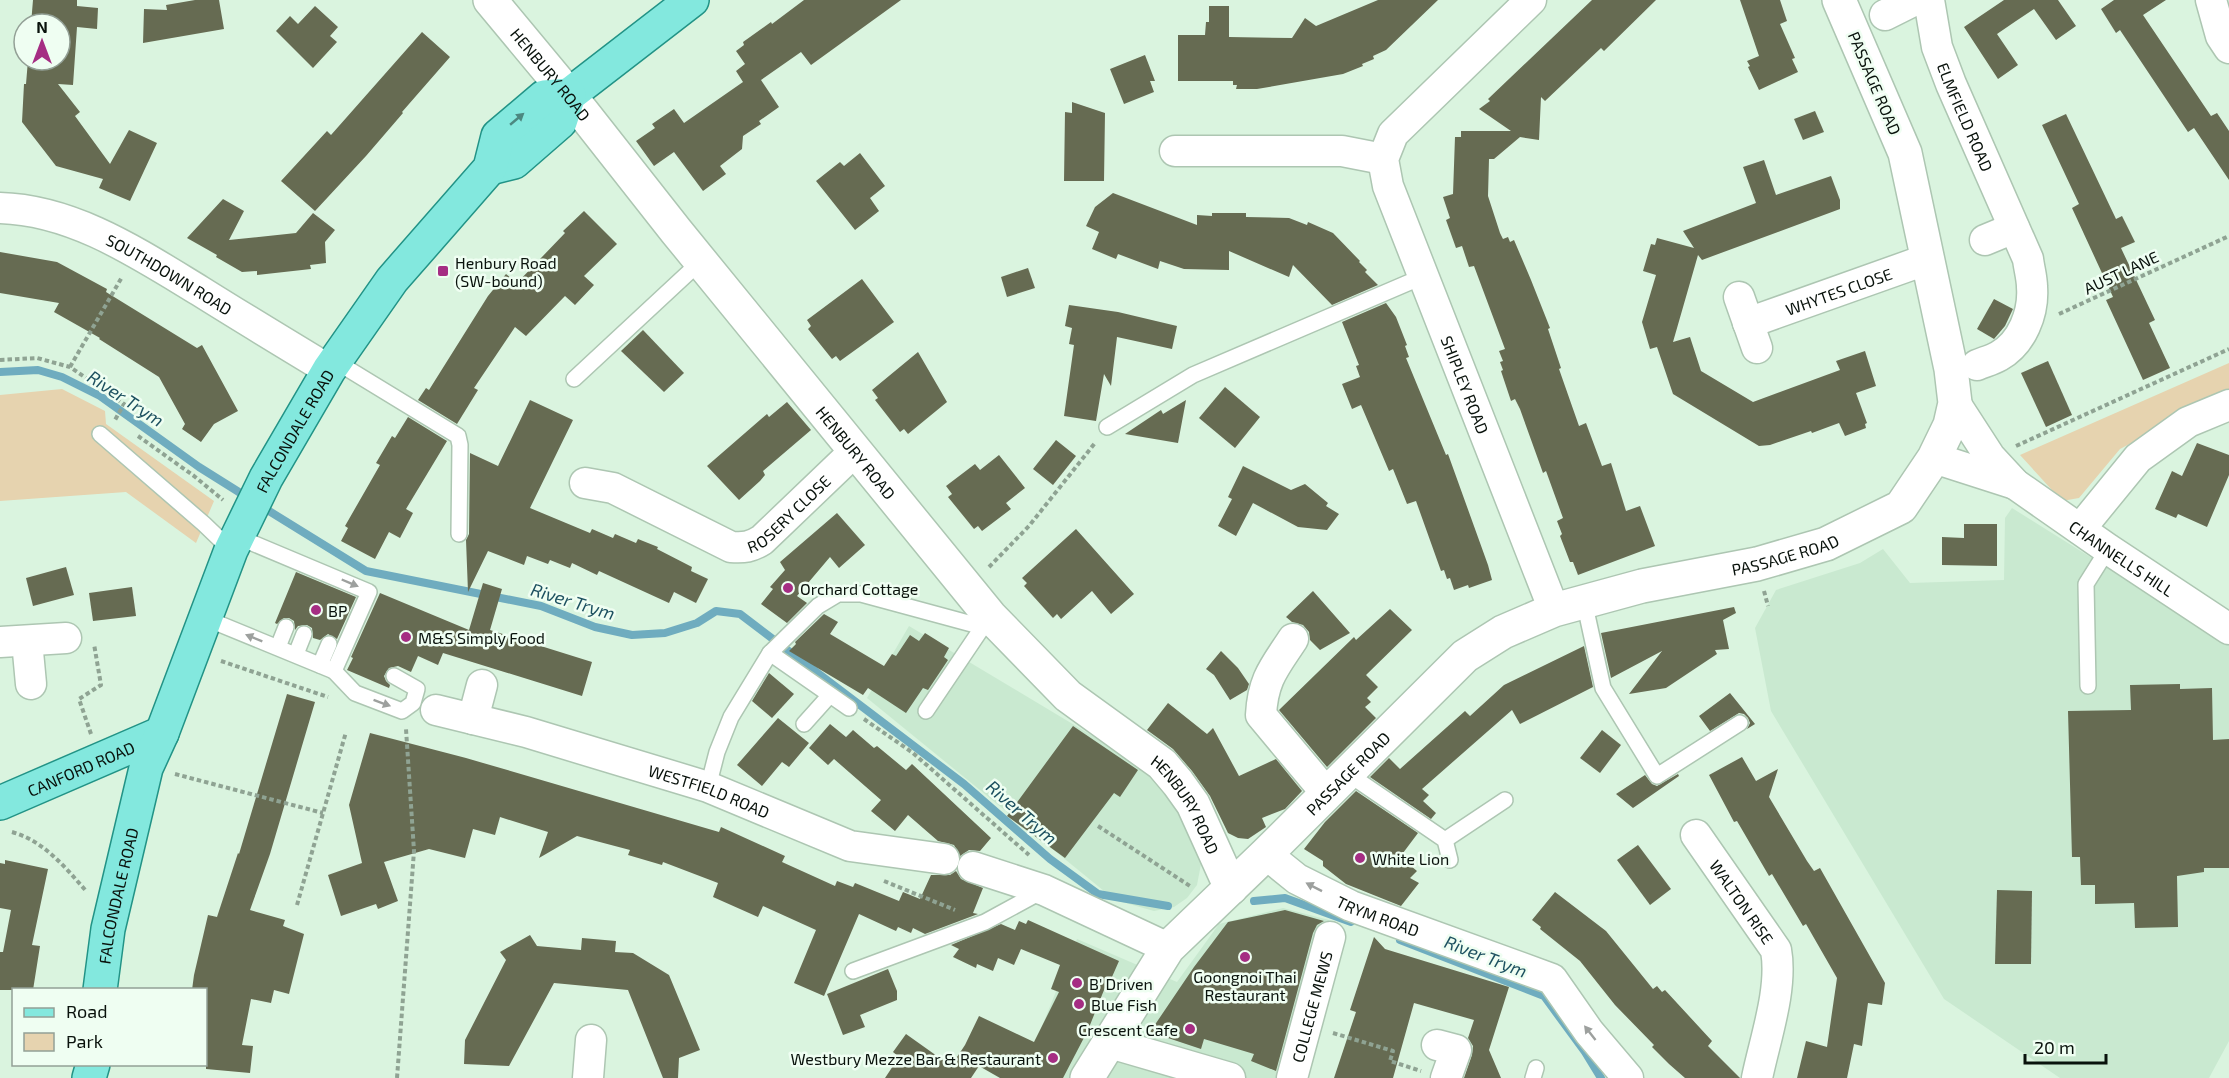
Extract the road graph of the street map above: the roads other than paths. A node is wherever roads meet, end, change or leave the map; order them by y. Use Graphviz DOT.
graph roads {
  1 [pos="490,0"];
  2 [pos="692,0"];
  3 [pos="1532,0"];
  4 [pos="1839,0"];
  5 [pos="1915,0"];
  6 [pos="1929,0"];
  7 [pos="2211,0"];
  8 [pos="1885,15"];
  9 [pos="2229,48"];
  10 [pos="569,95"];
  11 [pos="1175,152"];
  12 [pos="1383,159"];
  13 [pos="0,208"];
  14 [pos="2014,228"];
  15 [pos="1984,240"];
  16 [pos="1928,259"];
  17 [pos="701,261"];
  18 [pos="1424,276"];
  19 [pos="1748,323"];
  20 [pos="332,365"];
  21 [pos="1977,365"];
  22 [pos="574,378"];
  23 [pos="1955,403"];
  24 [pos="2229,405"];
  25 [pos="1107,427"];
  26 [pos="99,434"];
  27 [pos="855,451"];
  28 [pos="1934,458"];
  29 [pos="606,481"];
  30 [pos="2015,484"];
  31 [pos="2080,529"];
  32 [pos="459,534"];
  33 [pos="234,544"];
  34 [pos="2108,549"];
  35 [pos="1569,605"];
  36 [pos="205,618"];
  37 [pos="987,621"];
  38 [pos="286,627"];
  39 [pos="2229,629"];
  40 [pos="304,634"];
  41 [pos="66,638"];
  42 [pos="1293,639"];
  43 [pos="13,641"];
  44 [pos="329,644"];
  45 [pos="278,647"];
  46 [pos="770,653"];
  47 [pos="296,654"];
  48 [pos="328,668"];
  49 [pos="394,675"];
  50 [pos="32,684"];
  51 [pos="482,685"];
  52 [pos="2088,686"];
  53 [pos="830,695"];
  54 [pos="849,708"];
  55 [pos="436,710"];
  56 [pos="926,711"];
  57 [pos="473,719"];
  58 [pos="1740,723"];
  59 [pos="804,724"];
  60 [pos="162,733"];
  61 [pos="1337,783"];
  62 [pos="708,787"];
  63 [pos="1505,800"];
  64 [pos="5,817"];
  65 [pos="1696,835"];
  66 [pos="1445,840"];
  67 [pos="1266,854"];
  68 [pos="944,860"];
  69 [pos="1450,860"];
  70 [pos="973,867"];
  71 [pos="1044,890"];
  72 [pos="1223,895"];
  73 [pos="1330,937"];
  74 [pos="1168,948"];
  75 [pos="853,971"];
  76 [pos="99,988"];
  77 [pos="114,988"];
  78 [pos="591,1040"];
  79 [pos="1110,1042"];
  80 [pos="1437,1045"];
  81 [pos="588,1078"];
  82 [pos="1087,1078"];
  83 [pos="1230,1078"];
  84 [pos="1292,1078"];
  85 [pos="1446,1078"];
  86 [pos="1628,1078"];
  87 [pos="1757,1078"];
  1 -- 10 [label="main road, HENBURY ROAD"];
  2 -- 10 [label="main road, FALCONDALE ROAD"];
  3 -- 12 [label="street"];
  4 -- 16 [label="main road, PASSAGE ROAD"];
  5 -- 8 [label="street"];
  6 -- 14 [label="street, ELMFIELD ROAD"];
  7 -- 9 [label="street"];
  10 -- 17 [label="main road, HENBURY ROAD"];
  10 -- 20 [label="main road, FALCONDALE ROAD"];
  11 -- 12 [label="street"];
  12 -- 18 [label="street, SHIPLEY ROAD"];
  13 -- 20 [label="street, SOUTHDOWN ROAD"];
  14 -- 15 [label="street"];
  14 -- 21 [label="street, ELMFIELD ROAD"];
  16 -- 19 [label="street, WHYTES CLOSE"];
  16 -- 23 [label="main road, PASSAGE ROAD"];
  17 -- 22 [label="lane"];
  17 -- 27 [label="main road, HENBURY ROAD"];
  18 -- 25 [label="lane"];
  18 -- 35 [label="street, SHIPLEY ROAD"];
  20 -- 32 [label="lane"];
  20 -- 33 [label="main road, FALCONDALE ROAD"];
  23 -- 28 [label="main road, PASSAGE ROAD"];
  23 -- 30 [label="street, CHANNELLS HILL"];
  24 -- 31 [label="street"];
  26 -- 33 [label="lane"];
  27 -- 29 [label="street, ROSERY CLOSE"];
  27 -- 37 [label="main road, HENBURY ROAD"];
  28 -- 30 [label="street, CHANNELLS HILL"];
  28 -- 35 [label="main road, PASSAGE ROAD"];
  30 -- 31 [label="street, CHANNELLS HILL"];
  31 -- 34 [label="street, CHANNELLS HILL"];
  33 -- 36 [label="main road, FALCONDALE ROAD"];
  33 -- 48 [label="lane, one-way"];
  34 -- 39 [label="street, CHANNELLS HILL"];
  34 -- 52 [label="lane"];
  35 -- 58 [label="lane"];
  35 -- 61 [label="main road, PASSAGE ROAD"];
  45 -- 36 [label="lane, one-way"];
  36 -- 60 [label="main road, FALCONDALE ROAD"];
  37 -- 46 [label="lane"];
  37 -- 56 [label="lane"];
  37 -- 72 [label="main road, HENBURY ROAD"];
  38 -- 45 [label="lane"];
  40 -- 47 [label="lane"];
  41 -- 43 [label="street"];
  42 -- 61 [label="street"];
  43 -- 50 [label="street"];
  44 -- 48 [label="lane"];
  45 -- 47 [label="lane"];
  46 -- 53 [label="lane"];
  46 -- 62 [label="lane"];
  47 -- 48 [label="lane"];
  48 -- 49 [label="lane, one-way"];
  51 -- 57 [label="street"];
  53 -- 54 [label="lane"];
  53 -- 59 [label="lane"];
  55 -- 57 [label="street, WESTFIELD ROAD"];
  57 -- 62 [label="street, WESTFIELD ROAD"];
  60 -- 64 [label="main road, CANFORD ROAD"];
  60 -- 76 [label="main road, FALCONDALE ROAD"];
  60 -- 77 [label="main road, FALCONDALE ROAD"];
  61 -- 66 [label="lane"];
  61 -- 67 [label="main road, PASSAGE ROAD"];
  62 -- 68 [label="street, WESTFIELD ROAD"];
  63 -- 66 [label="lane"];
  65 -- 87 [label="street, WALTON RISE"];
  66 -- 69 [label="lane"];
  67 -- 72 [label="main road, PASSAGE ROAD"];
  86 -- 67 [label="street, TRYM ROAD, one-way"];
  70 -- 71 [label="street"];
  71 -- 74 [label="street"];
  71 -- 75 [label="lane"];
  72 -- 74 [label="main road, PASSAGE ROAD"];
  73 -- 84 [label="street, COLLEGE MEWS"];
  74 -- 79 [label="main road, PASSAGE ROAD"];
  78 -- 81 [label="street"];
  79 -- 82 [label="main road, PASSAGE ROAD"];
  79 -- 83 [label="street"];
  80 -- 85 [label="street"];
}
